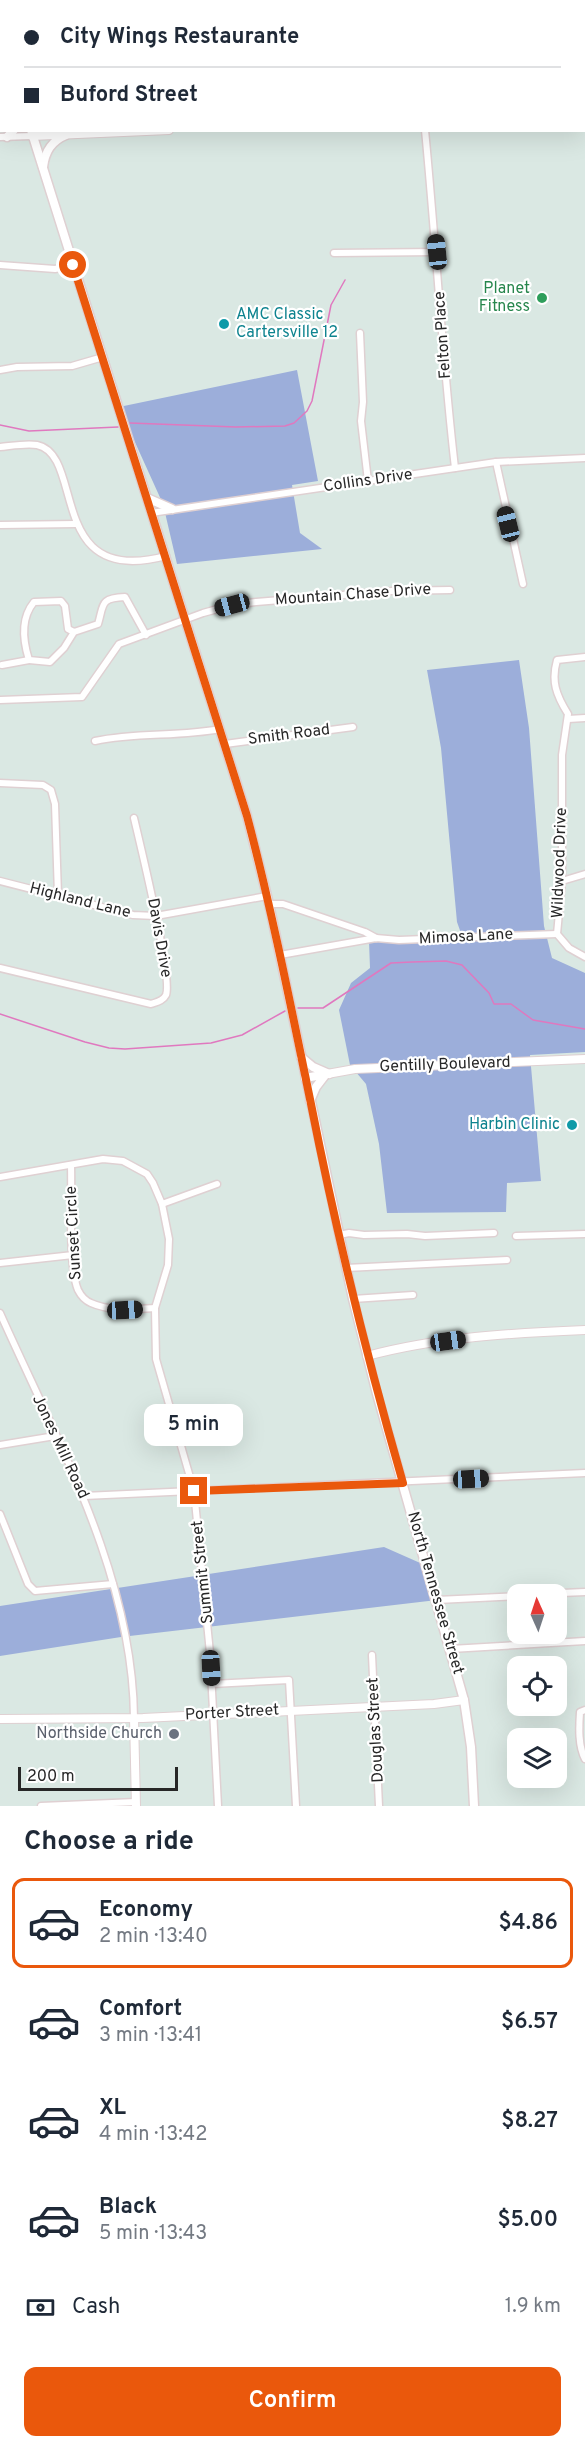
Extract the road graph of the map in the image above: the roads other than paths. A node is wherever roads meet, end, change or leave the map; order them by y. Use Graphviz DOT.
graph roads {
  1 [pos="31,132"];
  2 [pos="53,132"];
  3 [pos="126,132"];
  4 [pos="425,132"];
  5 [pos="7,135"];
  6 [pos="62,135"];
  7 [pos="43,170"];
  8 [pos="437,252"];
  9 [pos="334,253"];
  10 [pos="0,265"];
  11 [pos="73,265"];
  12 [pos="360,333"];
  13 [pos="103,357"];
  14 [pos="0,370"];
  15 [pos="0,447"];
  16 [pos="585,458"];
  17 [pos="496,462"];
  18 [pos="455,468"];
  19 [pos="368,481"];
  20 [pos="147,498"];
  21 [pos="172,509"];
  22 [pos="152,513"];
  23 [pos="76,524"];
  24 [pos="0,525"];
  25 [pos="166,556"];
  26 [pos="523,584"];
  27 [pos="450,590"];
  28 [pos="185,618"];
  29 [pos="74,632"];
  30 [pos="146,635"];
  31 [pos="585,657"];
  32 [pos="29,660"];
  33 [pos="2,665"];
  34 [pos="0,700"];
  35 [pos="585,718"];
  36 [pos="568,719"];
  37 [pos="353,727"];
  38 [pos="220,729"];
  39 [pos="95,741"];
  40 [pos="225,744"];
  41 [pos="0,783"];
  42 [pos="134,818"];
  43 [pos="585,874"];
  44 [pos="0,881"];
  45 [pos="562,881"];
  46 [pos="58,895"];
  47 [pos="268,900"];
  48 [pos="156,916"];
  49 [pos="557,934"];
  50 [pos="376,938"];
  51 [pos="280,955"];
  52 [pos="585,957"];
  53 [pos="0,968"];
  54 [pos="301,1056"];
  55 [pos="585,1059"];
  56 [pos="328,1074"];
  57 [pos="305,1078"];
  58 [pos="310,1101"];
  59 [pos="71,1166"];
  60 [pos="0,1177"];
  61 [pos="217,1184"];
  62 [pos="162,1204"];
  63 [pos="494,1233"];
  64 [pos="585,1234"];
  65 [pos="339,1235"];
  66 [pos="516,1236"];
  67 [pos="73,1255"];
  68 [pos="507,1260"];
  69 [pos="0,1263"];
  70 [pos="346,1268"];
  71 [pos="413,1295"];
  72 [pos="353,1299"];
  73 [pos="155,1308"];
  74 [pos="0,1313"];
  75 [pos="585,1330"];
  76 [pos="367,1356"];
  77 [pos="55,1436"];
  78 [pos="0,1445"];
  79 [pos="585,1473"];
  80 [pos="403,1483"];
  81 [pos="194,1491"];
  82 [pos="84,1496"];
  83 [pos="0,1514"];
  84 [pos="113,1584"];
  85 [pos="585,1592"];
  86 [pos="567,1593"];
  87 [pos="507,1596"];
  88 [pos="437,1599"];
  89 [pos="585,1641"];
  90 [pos="451,1649"];
  91 [pos="372,1655"];
  92 [pos="212,1684"];
  93 [pos="464,1700"];
  94 [pos="375,1707"];
  95 [pos="585,1710"];
  96 [pos="290,1711"];
  97 [pos="214,1714"];
  98 [pos="134,1718"];
  99 [pos="0,1719"];
  100 [pos="585,1759"];
  101 [pos="136,1804"];
  102 [pos="41,1806"];
  103 [pos="218,1806"];
  104 [pos="296,1806"];
  105 [pos="380,1806"];
  106 [pos="474,1806"];
  1 -- 5 [label="street"];
  1 -- 6 [label="street"];
  1 -- 7 [label="main road, North Tennessee Street"];
  2 -- 6 [label="main road"];
  3 -- 6 [label="street"];
  4 -- 8 [label="street, Felton Place"];
  6 -- 7 [label="main road"];
  7 -- 11 [label="main road, North Tennessee Street"];
  8 -- 9 [label="street"];
  8 -- 18 [label="street, Felton Place"];
  10 -- 11 [label="street"];
  11 -- 13 [label="main road, North Tennessee Street"];
  12 -- 19 [label="street"];
  13 -- 14 [label="street"];
  13 -- 20 [label="main road, North Tennessee Street"];
  15 -- 23 [label="street"];
  16 -- 17 [label="street, Collins Drive"];
  17 -- 18 [label="street, Collins Drive"];
  17 -- 26 [label="street"];
  18 -- 19 [label="street, Collins Drive"];
  19 -- 21 [label="street, Collins Drive"];
  20 -- 21 [label="main road"];
  20 -- 22 [label="main road, North Tennessee Street"];
  21 -- 22 [label="street, Collins Drive"];
  22 -- 25 [label="main road, North Tennessee Street"];
  23 -- 24 [label="street"];
  23 -- 25 [label="street"];
  25 -- 28 [label="main road, North Tennessee Street"];
  27 -- 28 [label="street, Mountain Chase Drive"];
  28 -- 30 [label="street, Mountain Chase Drive"];
  28 -- 38 [label="main road, North Tennessee Street"];
  29 -- 30 [label="street"];
  29 -- 32 [label="street"];
  29 -- 32 [label="street"];
  30 -- 34 [label="street, Mountain Chase Drive"];
  31 -- 36 [label="street"];
  32 -- 33 [label="street"];
  35 -- 36 [label="street"];
  36 -- 45 [label="street, Wildwood Drive"];
  37 -- 40 [label="street, Smith Road"];
  38 -- 39 [label="street"];
  38 -- 40 [label="main road, North Tennessee Street"];
  40 -- 47 [label="main road, North Tennessee Street"];
  41 -- 46 [label="street"];
  42 -- 48 [label="street, Davis Drive"];
  43 -- 45 [label="street"];
  44 -- 46 [label="street, Highland Lane"];
  45 -- 49 [label="street, Wildwood Drive"];
  46 -- 48 [label="street, Highland Lane"];
  47 -- 48 [label="street, Highland Lane"];
  47 -- 50 [label="street, Mimosa Lane"];
  47 -- 51 [label="main road, North Tennessee Street"];
  48 -- 53 [label="street, Davis Drive"];
  49 -- 50 [label="street, Mimosa Lane"];
  49 -- 52 [label="street, Wildwood Drive"];
  50 -- 51 [label="street, Mimosa Lane"];
  51 -- 54 [label="main road, North Tennessee Street"];
  54 -- 56 [label="main road"];
  54 -- 57 [label="main road, North Tennessee Street"];
  55 -- 56 [label="street, Gentilly Boulevard"];
  56 -- 57 [label="street, Gentilly Boulevard"];
  56 -- 58 [label="main road"];
  57 -- 58 [label="main road, North Tennessee Street"];
  58 -- 65 [label="main road, North Tennessee Street"];
  59 -- 60 [label="street"];
  59 -- 62 [label="street"];
  59 -- 67 [label="street, Sunset Circle"];
  61 -- 62 [label="street"];
  62 -- 73 [label="street"];
  63 -- 65 [label="street"];
  64 -- 66 [label="street"];
  65 -- 70 [label="main road, North Tennessee Street"];
  67 -- 69 [label="street"];
  67 -- 73 [label="street, Sunset Circle"];
  68 -- 70 [label="street"];
  70 -- 72 [label="main road, North Tennessee Street"];
  71 -- 72 [label="street"];
  72 -- 76 [label="main road, North Tennessee Street"];
  73 -- 81 [label="street, Summit Street"];
  74 -- 77 [label="street, Jones Mill Road"];
  75 -- 76 [label="street"];
  76 -- 80 [label="main road, North Tennessee Street"];
  77 -- 78 [label="street"];
  77 -- 82 [label="street, Jones Mill Road"];
  79 -- 80 [label="street"];
  80 -- 81 [label="street"];
  80 -- 88 [label="main road, North Tennessee Street"];
  81 -- 82 [label="street"];
  81 -- 92 [label="street, Summit Street"];
  82 -- 84 [label="street, Jones Mill Road"];
  83 -- 84 [label="street"];
  84 -- 98 [label="street, Jones Mill Road"];
  85 -- 86 [label="street"];
  87 -- 88 [label="street"];
  88 -- 90 [label="main road, North Tennessee Street"];
  89 -- 90 [label="street"];
  90 -- 93 [label="main road, North Tennessee Street"];
  91 -- 94 [label="street, Douglas Street"];
  92 -- 96 [label="street"];
  92 -- 97 [label="street, Summit Street"];
  93 -- 94 [label="street, Porter Street"];
  93 -- 106 [label="main road, North Tennessee Street"];
  94 -- 96 [label="street, Porter Street"];
  94 -- 105 [label="street, Douglas Street"];
  95 -- 100 [label="street"];
  96 -- 97 [label="street, Porter Street"];
  96 -- 104 [label="street"];
  97 -- 98 [label="street, Porter Street"];
  97 -- 103 [label="street, Summit Street"];
  98 -- 99 [label="street, Porter Street"];
  98 -- 101 [label="street"];
  101 -- 102 [label="street"];
}
